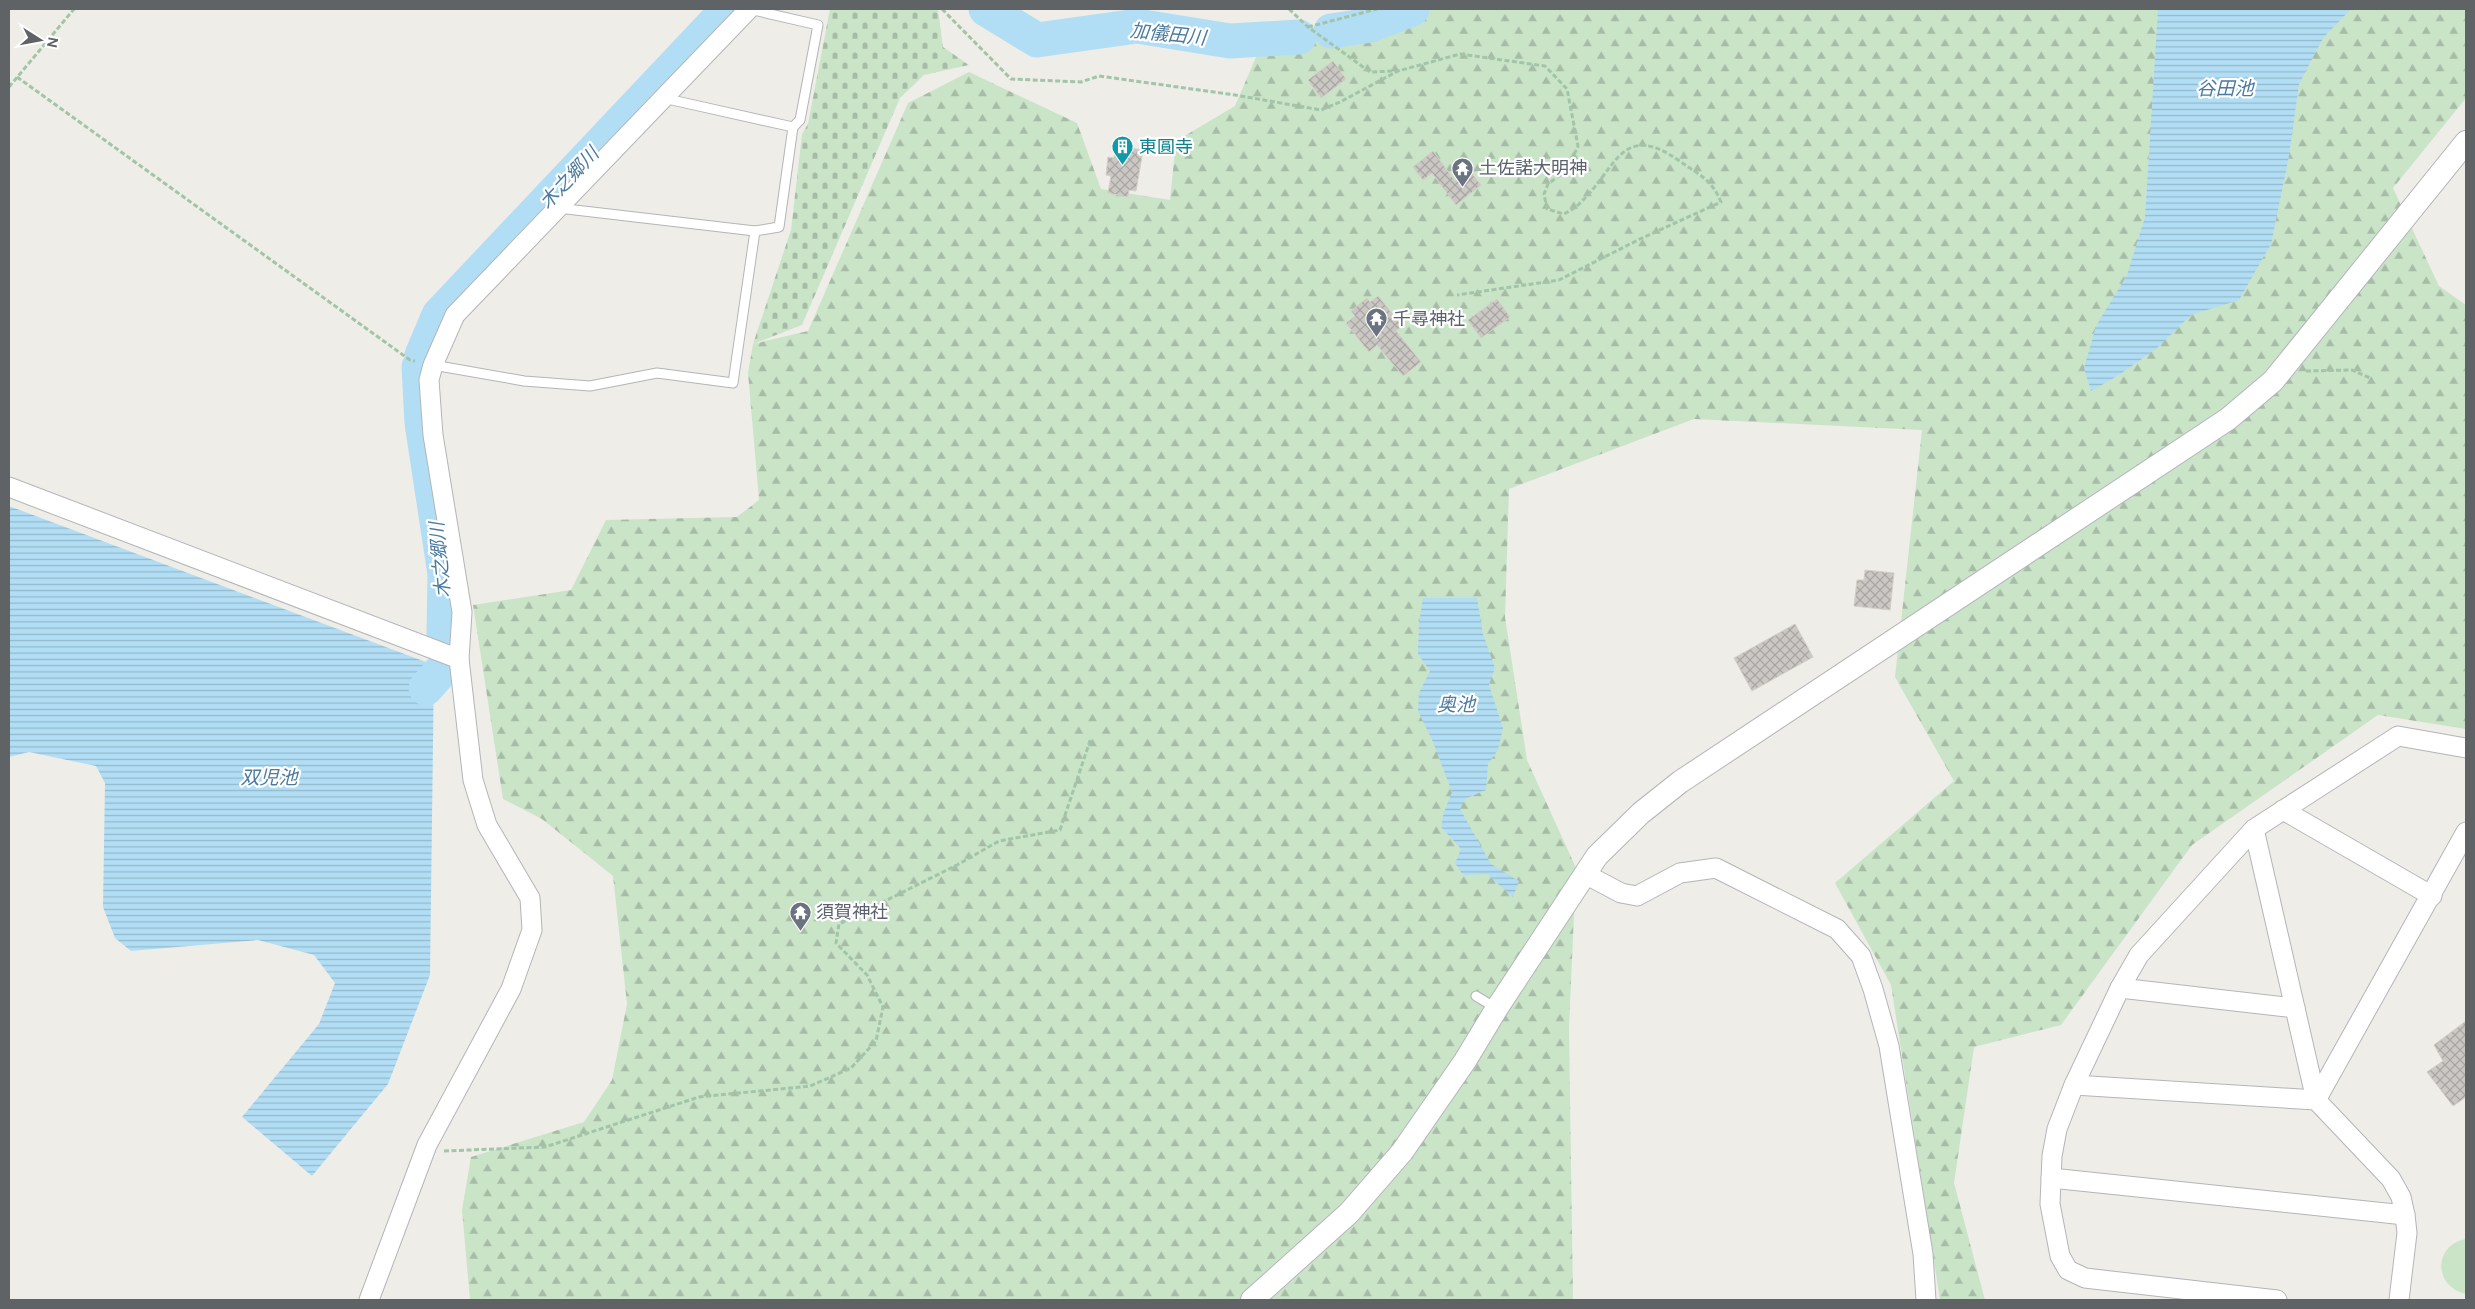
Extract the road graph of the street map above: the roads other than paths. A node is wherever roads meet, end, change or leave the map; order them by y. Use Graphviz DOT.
graph roads {
  1 [pos="749,9"];
  2 [pos="663,98"];
  3 [pos="793,127"];
  4 [pos="2466,142"];
  5 [pos="557,208"];
  6 [pos="755,230"];
  7 [pos="433,365"];
  8 [pos="9,488"];
  9 [pos="458,659"];
  10 [pos="2466,748"];
  11 [pos="2283,810"];
  12 [pos="2254,829"];
  13 [pos="2466,832"];
  14 [pos="1585,874"];
  15 [pos="2432,896"];
  16 [pos="2120,988"];
  17 [pos="1476,996"];
  18 [pos="1497,1008"];
  19 [pos="2295,1008"];
  20 [pos="2074,1085"];
  21 [pos="2316,1100"];
  22 [pos="2051,1178"];
  23 [pos="2405,1215"];
  24 [pos="369,1300"];
  25 [pos="1252,1300"];
  26 [pos="1926,1300"];
  27 [pos="2277,1300"];
  28 [pos="2398,1300"];
  1 -- 2 [label="street"];
  1 -- 3 [label="lane"];
  2 -- 3 [label="lane"];
  2 -- 5 [label="street"];
  3 -- 6 [label="lane"];
  4 -- 14 [label="street"];
  5 -- 6 [label="lane"];
  5 -- 7 [label="street"];
  6 -- 7 [label="lane"];
  7 -- 9 [label="street"];
  8 -- 9 [label="street"];
  9 -- 24 [label="street"];
  10 -- 11 [label="street"];
  11 -- 12 [label="street"];
  11 -- 15 [label="street"];
  12 -- 16 [label="street"];
  12 -- 19 [label="street"];
  13 -- 15 [label="street"];
  14 -- 18 [label="street"];
  14 -- 26 [label="street"];
  15 -- 21 [label="street"];
  16 -- 19 [label="street"];
  16 -- 20 [label="street"];
  17 -- 18 [label="lane"];
  18 -- 25 [label="street"];
  19 -- 21 [label="street"];
  20 -- 21 [label="street"];
  20 -- 22 [label="street"];
  21 -- 23 [label="street"];
  22 -- 23 [label="street"];
  22 -- 27 [label="street"];
  23 -- 28 [label="street"];
}
